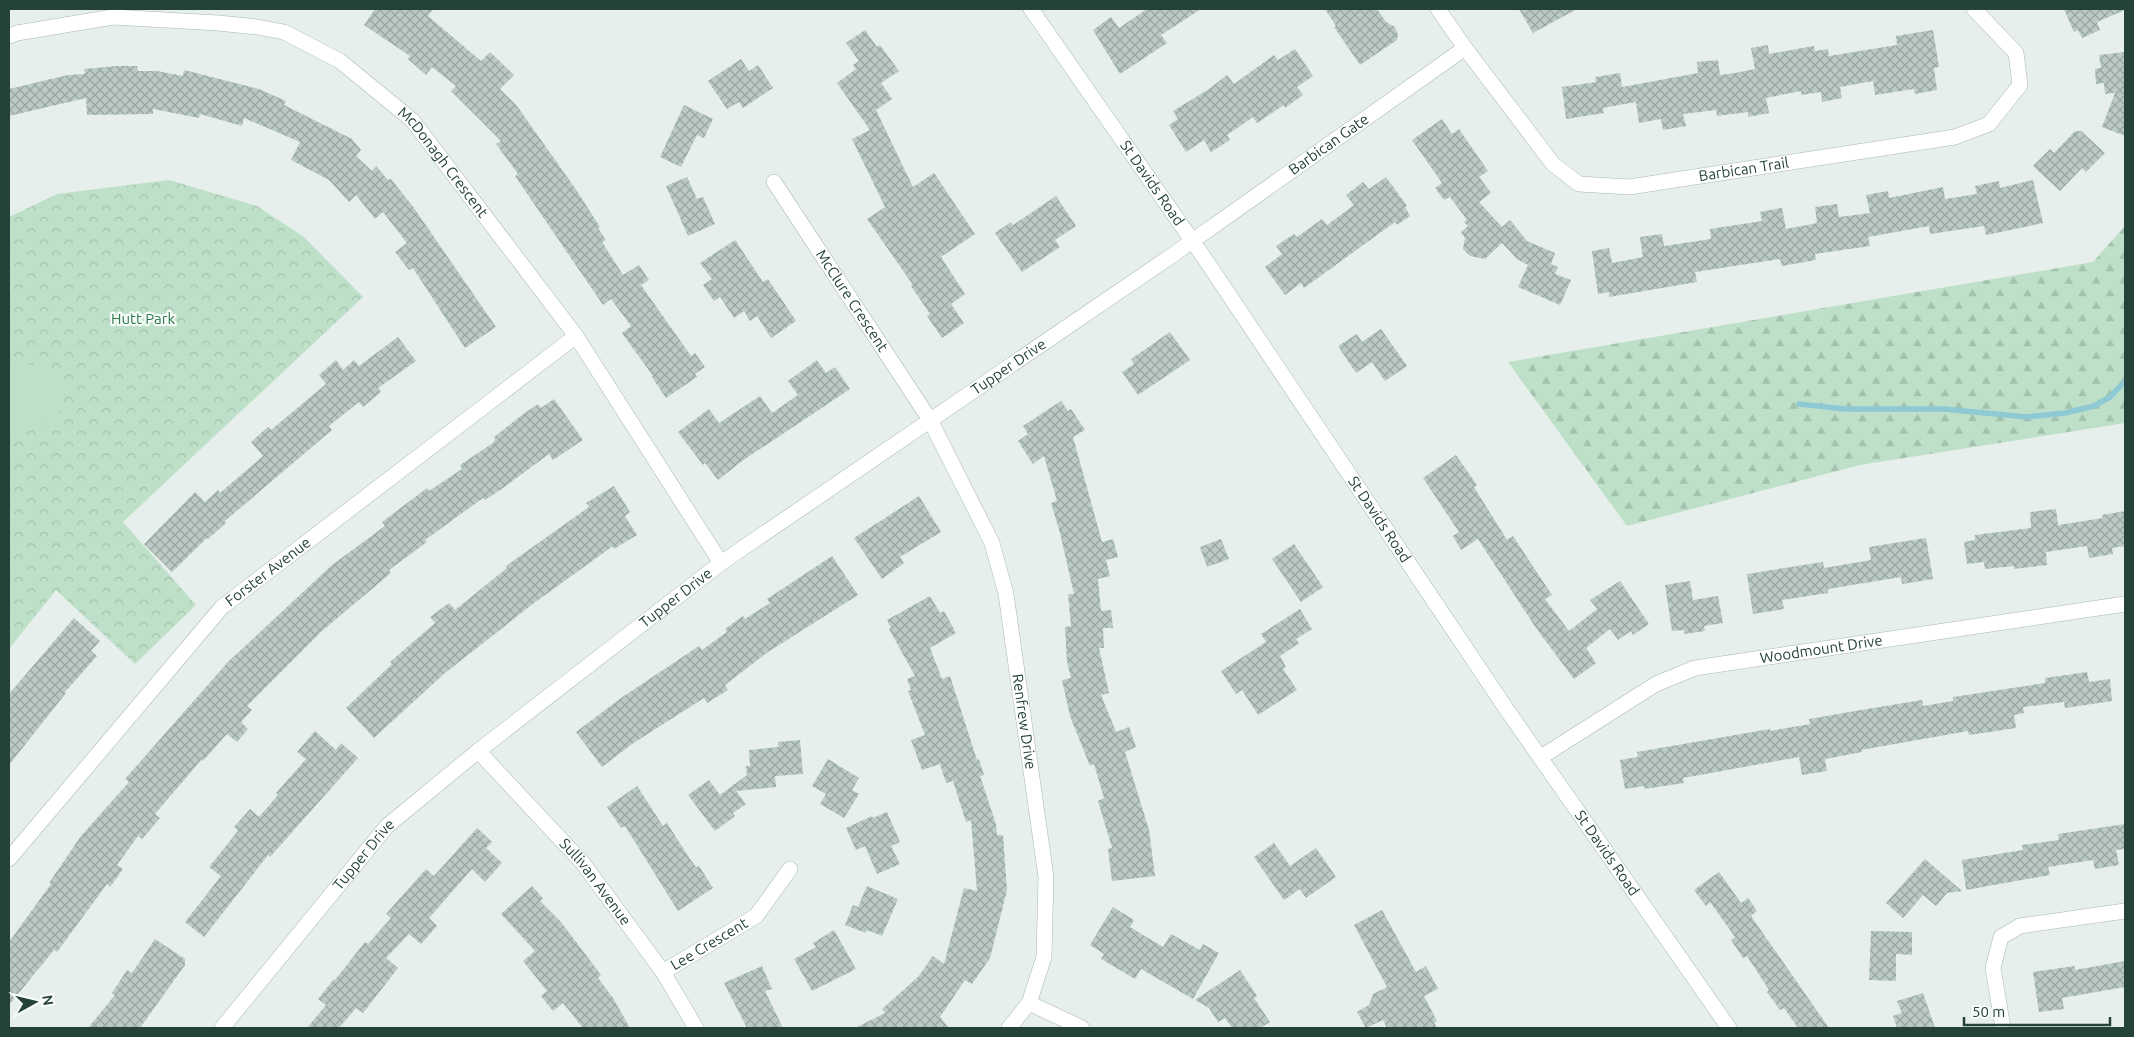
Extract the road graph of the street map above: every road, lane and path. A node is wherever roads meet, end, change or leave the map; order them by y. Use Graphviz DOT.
graph roads {
  1 [pos="1031,9"];
  2 [pos="1438,9"];
  3 [pos="1974,9"];
  4 [pos="113,13"];
  5 [pos="9,36"];
  6 [pos="1465,48"];
  7 [pos="774,182"];
  8 [pos="1192,241"];
  9 [pos="576,336"];
  10 [pos="930,420"];
  11 [pos="720,563"];
  12 [pos="2125,604"];
  13 [pos="478,751"];
  14 [pos="1541,757"];
  15 [pos="9,858"];
  16 [pos="790,869"];
  17 [pos="2125,911"];
  18 [pos="663,972"];
  19 [pos="1029,1003"];
  20 [pos="222,1028"];
  21 [pos="696,1028"];
  22 [pos="1009,1028"];
  23 [pos="1082,1028"];
  24 [pos="1728,1028"];
  25 [pos="2003,1028"];
  1 -- 8 [label="street, St Davids Road"];
  2 -- 6 [label="street, Barbican Trail"];
  3 -- 6 [label="street, Barbican Trail"];
  4 -- 5 [label="street, McDonagh Crescent"];
  4 -- 9 [label="street, McDonagh Crescent"];
  6 -- 8 [label="street, Barbican Gate"];
  7 -- 10 [label="street, McClure Crescent"];
  8 -- 10 [label="street, Tupper Drive"];
  8 -- 14 [label="street, St Davids Road"];
  9 -- 11 [label="street, McDonagh Crescent"];
  9 -- 15 [label="street, Forster Avenue"];
  10 -- 11 [label="street, Tupper Drive"];
  10 -- 19 [label="street, Renfrew Drive"];
  11 -- 13 [label="street, Tupper Drive"];
  12 -- 14 [label="street, Woodmount Drive"];
  13 -- 18 [label="street, Sullivan Avenue"];
  13 -- 20 [label="street, Tupper Drive"];
  14 -- 24 [label="street, St Davids Road"];
  16 -- 18 [label="street, Lee Crescent"];
  17 -- 25 [label="street"];
  18 -- 21 [label="street, Sullivan Avenue"];
  19 -- 22 [label="street, Renfrew Drive"];
  19 -- 23 [label="street"];
}
